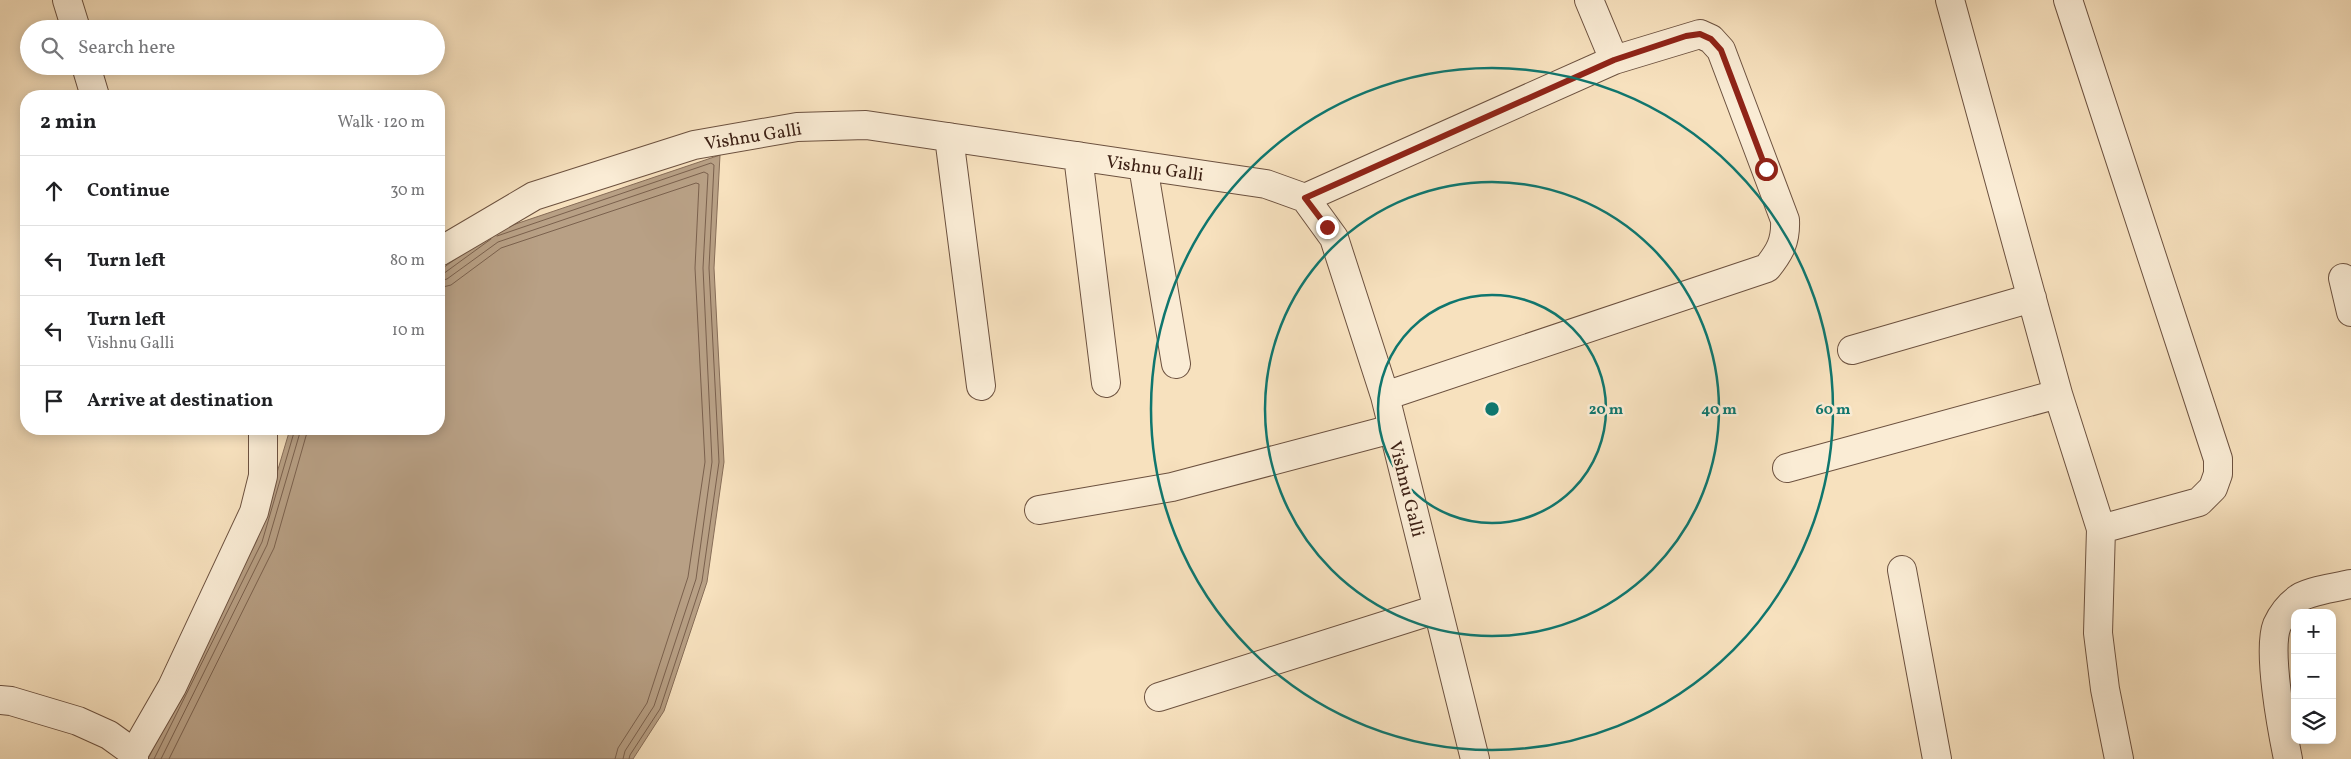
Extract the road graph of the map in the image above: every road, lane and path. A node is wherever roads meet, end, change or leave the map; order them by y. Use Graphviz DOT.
graph roads {
  1 [pos="68,0"];
  2 [pos="1589,0"];
  3 [pos="1950,0"];
  4 [pos="2068,0"];
  5 [pos="74,20"];
  6 [pos="1614,60"];
  7 [pos="89,75"];
  8 [pos="93,90"];
  9 [pos="948,137"];
  10 [pos="1078,156"];
  11 [pos="1143,166"];
  12 [pos="1305,198"];
  13 [pos="445,248"];
  14 [pos="2343,278"];
  15 [pos="2032,298"];
  16 [pos="2351,312"];
  17 [pos="1852,350"];
  18 [pos="1176,364"];
  19 [pos="1106,383"];
  20 [pos="981,386"];
  21 [pos="2058,394"];
  22 [pos="1385,396"];
  23 [pos="1392,429"];
  24 [pos="263,435"];
  25 [pos="1787,468"];
  26 [pos="1039,510"];
  27 [pos="2101,529"];
  28 [pos="1902,570"];
  29 [pos="2351,584"];
  30 [pos="1437,609"];
  31 [pos="1159,697"];
  32 [pos="0,700"];
  33 [pos="134,756"];
  34 [pos="1475,759"];
  35 [pos="1937,759"];
  36 [pos="2119,759"];
  37 [pos="2288,759"];
  1 -- 5 [label="street"];
  2 -- 6 [label="street"];
  3 -- 15 [label="street"];
  4 -- 27 [label="street"];
  6 -- 12 [label="street"];
  6 -- 22 [label="street"];
  7 -- 8 [label="street"];
  9 -- 10 [label="street, Vishnu Galli"];
  9 -- 13 [label="street, Vishnu Galli"];
  9 -- 20 [label="street"];
  10 -- 11 [label="street, Vishnu Galli"];
  10 -- 19 [label="street"];
  11 -- 12 [label="street, Vishnu Galli"];
  11 -- 18 [label="street"];
  12 -- 22 [label="street, Vishnu Galli"];
  14 -- 16 [label="street"];
  15 -- 17 [label="street"];
  15 -- 21 [label="street"];
  21 -- 25 [label="street"];
  21 -- 27 [label="street"];
  22 -- 23 [label="street, Vishnu Galli"];
  23 -- 26 [label="street"];
  23 -- 30 [label="street, Vishnu Galli"];
  24 -- 33 [label="street"];
  27 -- 36 [label="street"];
  28 -- 35 [label="street"];
  29 -- 37 [label="street"];
  30 -- 31 [label="street"];
  30 -- 34 [label="street, Vishnu Galli"];
  32 -- 33 [label="street"];
}
